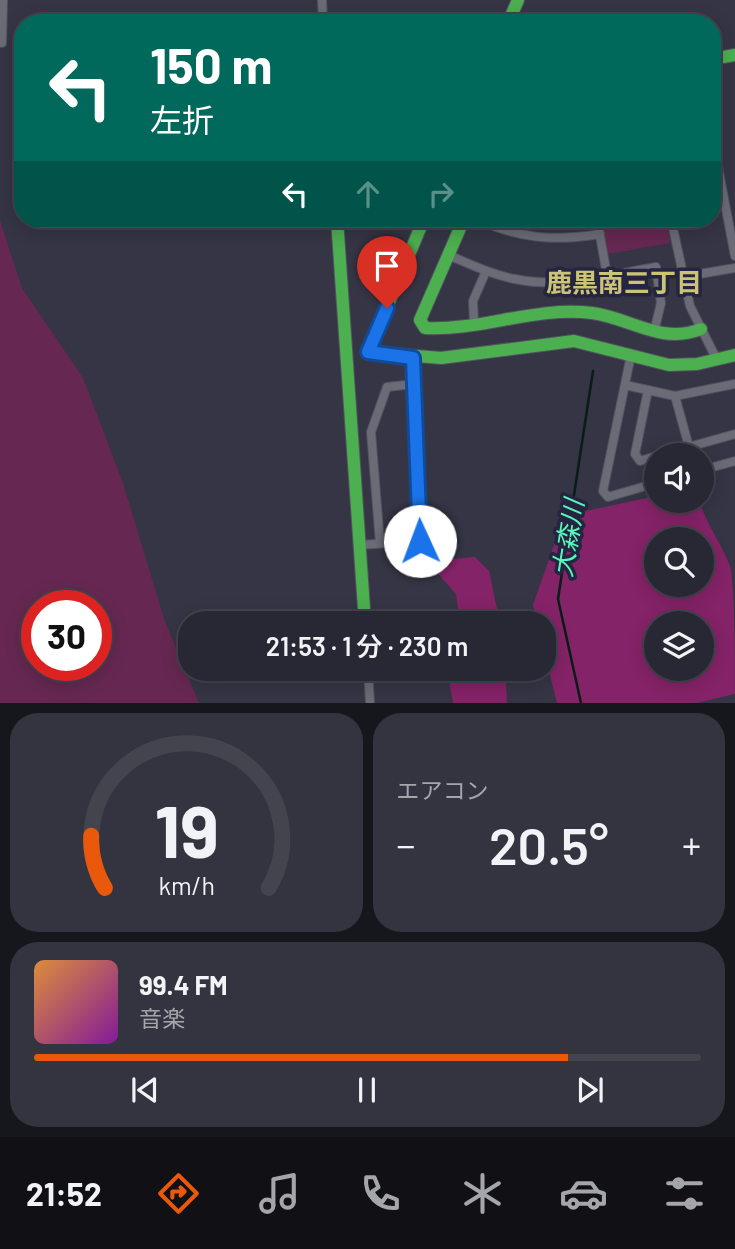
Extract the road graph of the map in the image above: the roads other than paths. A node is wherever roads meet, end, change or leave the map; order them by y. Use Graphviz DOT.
graph roads {
  1 [pos="3,0"];
  2 [pos="2,43"];
  3 [pos="721,183"];
  4 [pos="338,228"];
  5 [pos="420,228"];
  6 [pos="460,228"];
  7 [pos="501,228"];
  8 [pos="599,228"];
  9 [pos="673,228"];
  10 [pos="600,234"];
  11 [pos="448,256"];
  12 [pos="735,256"];
  13 [pos="735,268"];
  14 [pos="486,271"];
  15 [pos="607,275"];
  16 [pos="682,277"];
  17 [pos="474,323"];
  18 [pos="701,329"];
  19 [pos="654,332"];
  20 [pos="631,355"];
  21 [pos="735,355"];
  22 [pos="413,358"];
  23 [pos="717,360"];
  24 [pos="414,384"];
  25 [pos="735,384"];
  26 [pos="625,385"];
  27 [pos="649,390"];
  28 [pos="675,396"];
  29 [pos="735,434"];
  30 [pos="688,443"];
  31 [pos="703,443"];
  32 [pos="644,460"];
  33 [pos="735,461"];
  34 [pos="714,467"];
  35 [pos="644,486"];
  36 [pos="380,543"];
  37 [pos="359,545"];
  38 [pos="364,611"];
  39 [pos="369,681"];
  40 [pos="370,703"];
  1 -- 2 [label="street"];
  3 -- 12 [label="street"];
  4 -- 37 [label="street"];
  5 -- 22 [label="street"];
  6 -- 11 [label="street"];
  7 -- 10 [label="street"];
  8 -- 10 [label="street"];
  9 -- 16 [label="street"];
  10 -- 15 [label="street"];
  11 -- 14 [label="street"];
  11 -- 17 [label="street"];
  13 -- 16 [label="street"];
  14 -- 15 [label="street"];
  14 -- 17 [label="street"];
  15 -- 19 [label="street"];
  16 -- 18 [label="street"];
  17 -- 19 [label="street"];
  18 -- 19 [label="street"];
  18 -- 23 [label="street"];
  20 -- 22 [label="street"];
  20 -- 23 [label="street"];
  20 -- 26 [label="street"];
  21 -- 23 [label="street"];
  22 -- 24 [label="street"];
  24 -- 36 [label="street"];
  24 -- 36 [label="street"];
  25 -- 28 [label="street"];
  26 -- 27 [label="street"];
  26 -- 35 [label="street"];
  27 -- 28 [label="street"];
  27 -- 32 [label="street"];
  28 -- 30 [label="street"];
  29 -- 31 [label="street"];
  33 -- 34 [label="street"];
  36 -- 37 [label="street"];
  37 -- 38 [label="street"];
  39 -- 40 [label="street"];
}
